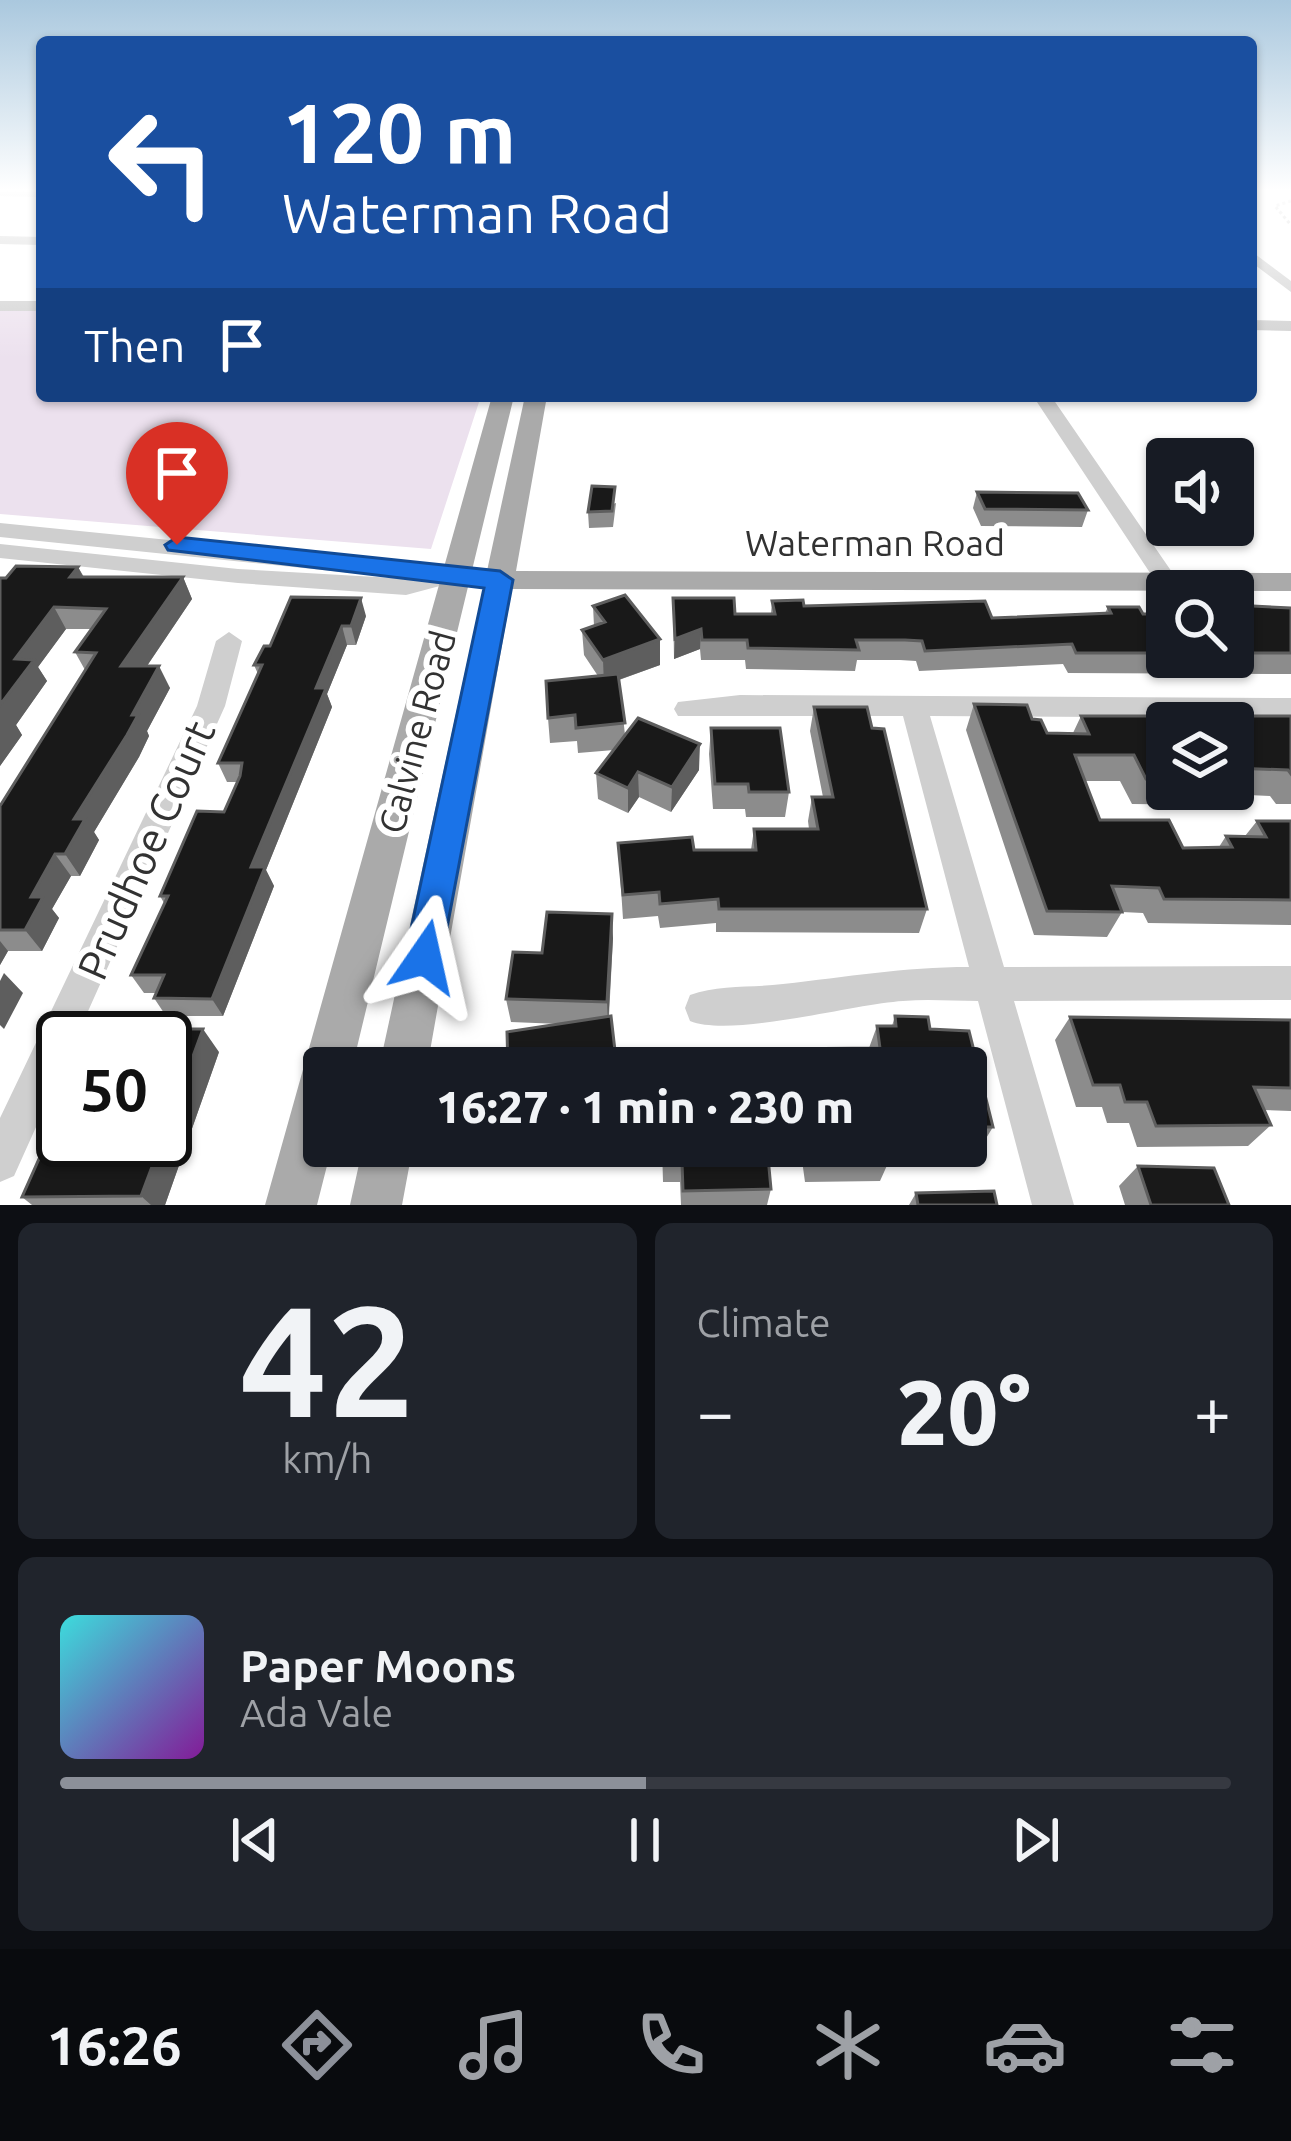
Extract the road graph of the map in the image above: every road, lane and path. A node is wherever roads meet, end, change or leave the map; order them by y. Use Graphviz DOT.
graph roads {
  1 [pos="1257,260"];
  2 [pos="1291,288"];
  3 [pos="36,290"];
  4 [pos="9,306"];
  5 [pos="1257,326"];
  6 [pos="1291,326"];
  7 [pos="502,402"];
  8 [pos="534,402"];
  9 [pos="1046,402"];
  10 [pos="0,530"];
  11 [pos="36,532"];
  12 [pos="5,557"];
  13 [pos="1159,570"];
  14 [pos="478,579"];
  15 [pos="1254,582"];
  16 [pos="1291,582"];
  17 [pos="1146,583"];
  18 [pos="229,641"];
  19 [pos="914,707"];
  20 [pos="1291,708"];
  21 [pos="688,709"];
  22 [pos="988,980"];
  23 [pos="1291,983"];
  24 [pos="703,1008"];
  25 [pos="334,1047"];
  26 [pos="406,1047"];
  27 [pos="10,1120"];
  28 [pos="303,1160"];
  29 [pos="0,1162"];
  30 [pos="384,1167"];
  31 [pos="291,1205"];
  32 [pos="376,1205"];
  33 [pos="1053,1205"];
  1 -- 2 [label="street"];
  3 -- 4 [label="street"];
  5 -- 6 [label="street"];
  7 -- 14 [label="main road, Calvine Road"];
  8 -- 14 [label="main road, Calvine Road"];
  9 -- 13 [label="street"];
  10 -- 11 [label="street, Waterman Road"];
  11 -- 12 [label="street"];
  11 -- 14 [label="street, Waterman Road"];
  12 -- 14 [label="street, Waterman Road"];
  14 -- 17 [label="main road, Waterman Road"];
  14 -- 25 [label="main road, Calvine Road"];
  14 -- 26 [label="main road, Calvine Road"];
  15 -- 16 [label="main road, Waterman Road"];
  18 -- 27 [label="street, Prudhoe Court"];
  19 -- 20 [label="street"];
  19 -- 21 [label="street"];
  19 -- 22 [label="street"];
  22 -- 23 [label="street"];
  22 -- 24 [label="street"];
  22 -- 33 [label="street"];
  27 -- 29 [label="street, Prudhoe Court"];
  28 -- 31 [label="main road"];
  30 -- 32 [label="main road"];
}
